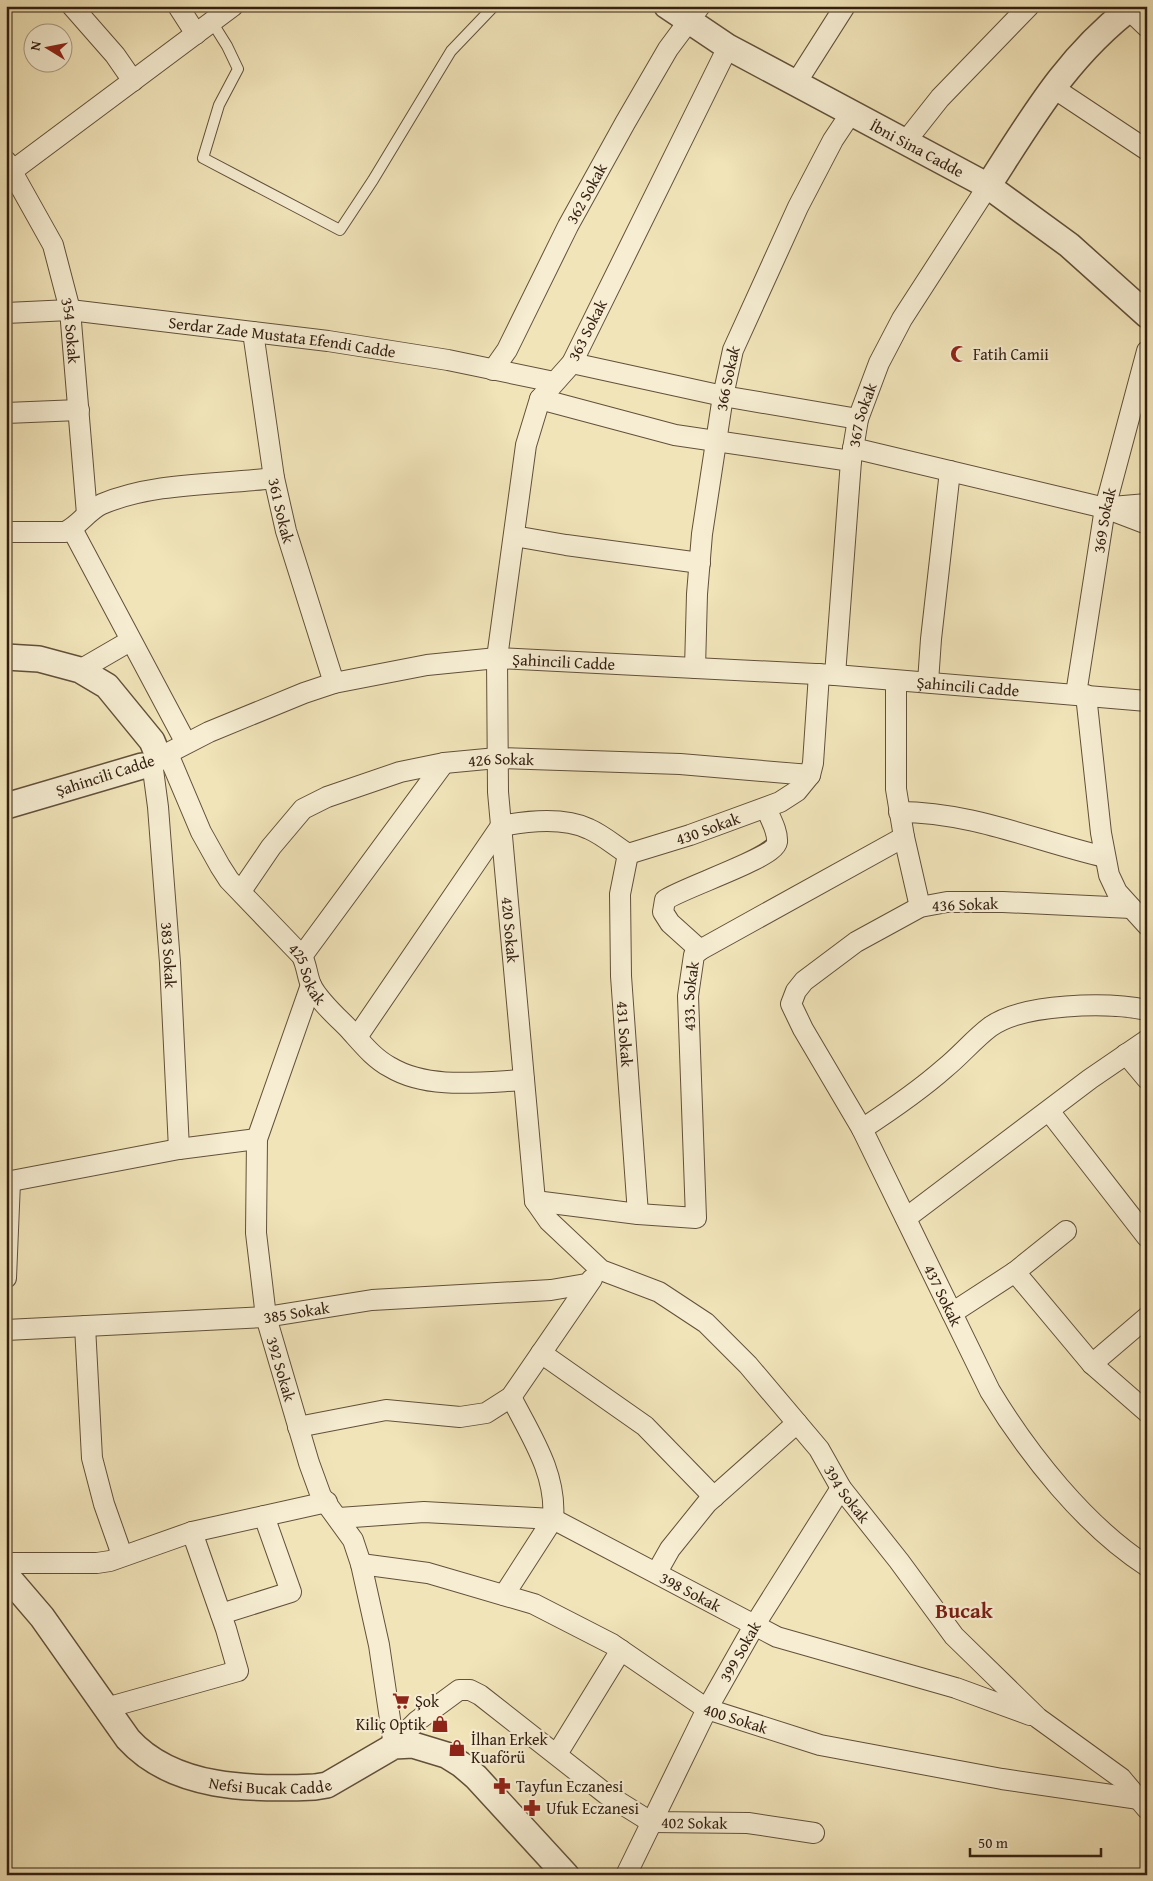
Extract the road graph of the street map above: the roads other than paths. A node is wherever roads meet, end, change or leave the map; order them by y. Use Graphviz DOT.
graph roads {
  1 [pos="72,6"];
  2 [pos="178,6"];
  3 [pos="233,6"];
  4 [pos="494,6"];
  5 [pos="667,6"];
  6 [pos="846,6"];
  7 [pos="1029,6"];
  8 [pos="1129,7"];
  9 [pos="695,14"];
  10 [pos="1147,27"];
  11 [pos="204,28"];
  12 [pos="728,47"];
  13 [pos="133,81"];
  14 [pos="796,83"];
  15 [pos="1052,87"];
  16 [pos="851,113"];
  17 [pos="906,141"];
  18 [pos="1147,150"];
  19 [pos="9,166"];
  20 [pos="988,186"];
  21 [pos="70,310"];
  22 [pos="6,313"];
  23 [pos="1147,315"];
  24 [pos="253,332"];
  25 [pos="1147,351"];
  26 [pos="572,363"];
  27 [pos="494,370"];
  28 [pos="554,382"];
  29 [pos="723,396"];
  30 [pos="540,398"];
  31 [pos="79,410"];
  32 [pos="6,413"];
  33 [pos="858,419"];
  34 [pos="716,442"];
  35 [pos="852,455"];
  36 [pos="950,471"];
  37 [pos="274,478"];
  38 [pos="1147,504"];
  39 [pos="1105,508"];
  40 [pos="87,514"];
  41 [pos="1147,524"];
  42 [pos="72,529"];
  43 [pos="6,532"];
  44 [pos="514,536"];
  45 [pos="700,563"];
  46 [pos="130,641"];
  47 [pos="6,657"];
  48 [pos="497,658"];
  49 [pos="695,668"];
  50 [pos="80,670"];
  51 [pos="827,674"];
  52 [pos="896,681"];
  53 [pos="928,682"];
  54 [pos="334,683"];
  55 [pos="1081,694"];
  56 [pos="1147,701"];
  57 [pos="186,743"];
  58 [pos="497,758"];
  59 [pos="155,760"];
  60 [pos="444,763"];
  61 [pos="810,775"];
  62 [pos="6,806"];
  63 [pos="766,808"];
  64 [pos="899,812"];
  65 [pos="501,826"];
  66 [pos="904,838"];
  67 [pos="628,854"];
  68 [pos="1105,857"];
  69 [pos="241,892"];
  70 [pos="920,907"];
  71 [pos="1131,908"];
  72 [pos="1147,925"];
  73 [pos="700,950"];
  74 [pos="302,956"];
  75 [pos="311,985"];
  76 [pos="796,991"];
  77 [pos="1147,1010"];
  78 [pos="357,1037"];
  79 [pos="1147,1040"];
  80 [pos="1126,1054"];
  81 [pos="1147,1079"];
  82 [pos="524,1080"];
  83 [pos="1049,1111"];
  84 [pos="862,1130"];
  85 [pos="257,1139"];
  86 [pos="178,1149"];
  87 [pos="8,1182"];
  88 [pos="535,1201"];
  89 [pos="638,1214"];
  90 [pos="906,1218"];
  91 [pos="1066,1231"];
  92 [pos="1147,1237"];
  93 [pos="601,1270"];
  94 [pos="1015,1272"];
  95 [pos="6,1278"];
  96 [pos="586,1284"];
  97 [pos="952,1313"];
  98 [pos="1147,1316"];
  99 [pos="266,1317"];
  100 [pos="85,1326"];
  101 [pos="6,1330"];
  102 [pos="541,1353"];
  103 [pos="1092,1364"];
  104 [pos="511,1397"];
  105 [pos="1147,1412"];
  106 [pos="797,1423"];
  107 [pos="298,1428"];
  108 [pos="841,1488"];
  109 [pos="714,1497"];
  110 [pos="333,1510"];
  111 [pos="264,1516"];
  112 [pos="553,1519"];
  113 [pos="192,1532"];
  114 [pos="122,1555"];
  115 [pos="6,1563"];
  116 [pos="361,1564"];
  117 [pos="1147,1566"];
  118 [pos="656,1572"];
  119 [pos="6,1575"];
  120 [pos="504,1595"];
  121 [pos="221,1614"];
  122 [pos="754,1626"];
  123 [pos="621,1650"];
  124 [pos="106,1708"];
  125 [pos="707,1709"];
  126 [pos="1038,1718"];
  127 [pos="398,1746"];
  128 [pos="558,1754"];
  129 [pos="1143,1804"];
  130 [pos="651,1822"];
  131 [pos="814,1833"];
  132 [pos="566,1875"];
  133 [pos="626,1875"];
  1 -- 13 [label="street"];
  2 -- 11 [label="street"];
  3 -- 11 [label="street"];
  4 -- 11 [label="lane"];
  5 -- 9 [label="street, İbni Sina Cadde"];
  6 -- 14 [label="street"];
  7 -- 17 [label="street"];
  8 -- 10 [label="street"];
  8 -- 15 [label="street"];
  9 -- 12 [label="street, İbni Sina Cadde"];
  9 -- 27 [label="street, 362 Sokak"];
  11 -- 13 [label="street"];
  12 -- 14 [label="street, İbni Sina Cadde"];
  12 -- 26 [label="street, 363 Sokak"];
  13 -- 19 [label="street"];
  14 -- 16 [label="street, İbni Sina Cadde"];
  15 -- 18 [label="street"];
  15 -- 20 [label="street"];
  16 -- 17 [label="street, İbni Sina Cadde"];
  16 -- 29 [label="street, 366 Sokak"];
  17 -- 20 [label="street, İbni Sina Cadde"];
  19 -- 21 [label="street, 354 Sokak"];
  20 -- 23 [label="street, İbni Sina Cadde"];
  20 -- 33 [label="street, 367 Sokak"];
  21 -- 22 [label="street, Serdar Zade Mustata Efendi Cadde"];
  21 -- 24 [label="street, Serdar Zade Mustata Efendi Cadde"];
  21 -- 31 [label="street, 354 Sokak"];
  24 -- 27 [label="street, Serdar Zade Mustata Efendi Cadde"];
  24 -- 37 [label="street, 361 Sokak"];
  25 -- 39 [label="street, 369 Sokak"];
  26 -- 28 [label="street, 363 Sokak"];
  26 -- 29 [label="street"];
  27 -- 28 [label="street, Serdar Zade Mustata Efendi Cadde"];
  28 -- 30 [label="street, 363 Sokak"];
  29 -- 33 [label="street"];
  29 -- 34 [label="street, 366 Sokak"];
  30 -- 34 [label="street"];
  30 -- 44 [label="street, 363 Sokak"];
  31 -- 32 [label="street"];
  31 -- 40 [label="street, 354 Sokak"];
  33 -- 35 [label="street, 367 Sokak"];
  34 -- 35 [label="street"];
  34 -- 45 [label="street, 366 Sokak"];
  35 -- 36 [label="street"];
  35 -- 51 [label="street, 367 Sokak"];
  36 -- 39 [label="street"];
  36 -- 53 [label="street"];
  37 -- 40 [label="street"];
  37 -- 54 [label="street, 361 Sokak"];
  38 -- 39 [label="street"];
  39 -- 41 [label="street"];
  39 -- 55 [label="street, 369 Sokak"];
  40 -- 42 [label="street"];
  42 -- 43 [label="street"];
  42 -- 46 [label="street"];
  44 -- 45 [label="street"];
  44 -- 48 [label="street, 363 Sokak"];
  45 -- 49 [label="street, 366 Sokak"];
  46 -- 50 [label="street"];
  46 -- 57 [label="street"];
  47 -- 50 [label="street"];
  48 -- 49 [label="street, Şahincili Cadde"];
  48 -- 54 [label="street, Şahincili Cadde"];
  48 -- 58 [label="street, 420 Sokak"];
  49 -- 51 [label="street, Şahincili Cadde"];
  50 -- 59 [label="street"];
  51 -- 52 [label="street, Şahincili Cadde"];
  51 -- 61 [label="street"];
  52 -- 53 [label="street, Şahincili Cadde"];
  52 -- 64 [label="street"];
  53 -- 55 [label="street, Şahincili Cadde"];
  54 -- 57 [label="street, Şahincili Cadde"];
  55 -- 56 [label="street, Şahincili Cadde"];
  55 -- 68 [label="street, 369 Sokak"];
  57 -- 59 [label="street, Şahincili Cadde"];
  58 -- 60 [label="street, 426 Sokak"];
  58 -- 61 [label="street, 426 Sokak"];
  58 -- 65 [label="street, 420 Sokak"];
  59 -- 62 [label="street, Şahincili Cadde"];
  59 -- 69 [label="street, 425 Sokak"];
  59 -- 86 [label="street, 383 Sokak"];
  60 -- 69 [label="street, 426 Sokak"];
  60 -- 74 [label="street"];
  61 -- 63 [label="street, 430 Sokak"];
  63 -- 67 [label="street, 430 Sokak"];
  63 -- 73 [label="street"];
  64 -- 66 [label="street"];
  64 -- 68 [label="street"];
  65 -- 67 [label="street"];
  65 -- 78 [label="street"];
  65 -- 82 [label="street, 420 Sokak"];
  66 -- 70 [label="street"];
  66 -- 73 [label="street, 433. Sokak"];
  67 -- 89 [label="street, 431 Sokak"];
  68 -- 71 [label="street, 369 Sokak"];
  69 -- 74 [label="street, 425 Sokak"];
  70 -- 71 [label="street, 436 Sokak"];
  70 -- 76 [label="street, 436 Sokak"];
  71 -- 72 [label="street, 369 Sokak"];
  73 -- 89 [label="street, 433. Sokak"];
  74 -- 75 [label="street, 425 Sokak"];
  75 -- 78 [label="street, 425 Sokak"];
  75 -- 85 [label="street, 392 Sokak"];
  76 -- 84 [label="street, 437 Sokak"];
  77 -- 84 [label="street"];
  78 -- 82 [label="street, 425 Sokak"];
  79 -- 80 [label="street"];
  80 -- 81 [label="street"];
  80 -- 83 [label="street"];
  82 -- 88 [label="street, 420 Sokak"];
  83 -- 90 [label="street"];
  83 -- 92 [label="street"];
  84 -- 90 [label="street, 437 Sokak"];
  85 -- 86 [label="street"];
  85 -- 99 [label="street, 392 Sokak"];
  86 -- 87 [label="street"];
  87 -- 95 [label="street"];
  88 -- 89 [label="street"];
  88 -- 93 [label="street, 394 Sokak"];
  90 -- 97 [label="street, 437 Sokak"];
  91 -- 94 [label="street"];
  93 -- 96 [label="street"];
  93 -- 106 [label="street, 394 Sokak"];
  94 -- 97 [label="street"];
  94 -- 103 [label="street"];
  96 -- 99 [label="street, 385 Sokak"];
  96 -- 102 [label="street"];
  97 -- 117 [label="street, 437 Sokak"];
  98 -- 103 [label="street"];
  99 -- 100 [label="street, 385 Sokak"];
  99 -- 107 [label="street, 392 Sokak"];
  100 -- 101 [label="street, 385 Sokak"];
  100 -- 114 [label="street"];
  102 -- 104 [label="street"];
  102 -- 109 [label="street"];
  103 -- 105 [label="street"];
  104 -- 107 [label="street"];
  104 -- 112 [label="street"];
  106 -- 108 [label="street, 394 Sokak"];
  106 -- 109 [label="street"];
  107 -- 110 [label="street, 392 Sokak"];
  108 -- 122 [label="street, 399 Sokak"];
  108 -- 126 [label="street, 394 Sokak"];
  109 -- 118 [label="street"];
  110 -- 111 [label="street, 398 Sokak"];
  110 -- 112 [label="street, 398 Sokak"];
  110 -- 116 [label="street, 392 Sokak"];
  111 -- 113 [label="street, 398 Sokak"];
  111 -- 121 [label="street"];
  112 -- 118 [label="street, 398 Sokak"];
  112 -- 120 [label="street"];
  113 -- 114 [label="street, 398 Sokak"];
  113 -- 121 [label="street"];
  114 -- 115 [label="street, 398 Sokak"];
  116 -- 120 [label="street, 400 Sokak"];
  116 -- 127 [label="street, 392 Sokak"];
  118 -- 122 [label="street, 398 Sokak"];
  119 -- 124 [label="street, Nefsi Bucak Cadde"];
  120 -- 123 [label="street, 400 Sokak"];
  121 -- 124 [label="street"];
  122 -- 125 [label="street, 399 Sokak"];
  122 -- 126 [label="street, 398 Sokak"];
  123 -- 125 [label="street, 400 Sokak"];
  123 -- 128 [label="street"];
  124 -- 127 [label="street, Nefsi Bucak Cadde"];
  125 -- 129 [label="street, 400 Sokak"];
  125 -- 130 [label="street, 399 Sokak"];
  126 -- 129 [label="street, 394 Sokak"];
  127 -- 128 [label="street, 402 Sokak"];
  127 -- 132 [label="street"];
  128 -- 130 [label="street, 402 Sokak"];
  130 -- 131 [label="street, 402 Sokak"];
  130 -- 133 [label="street, 399 Sokak"];
}
